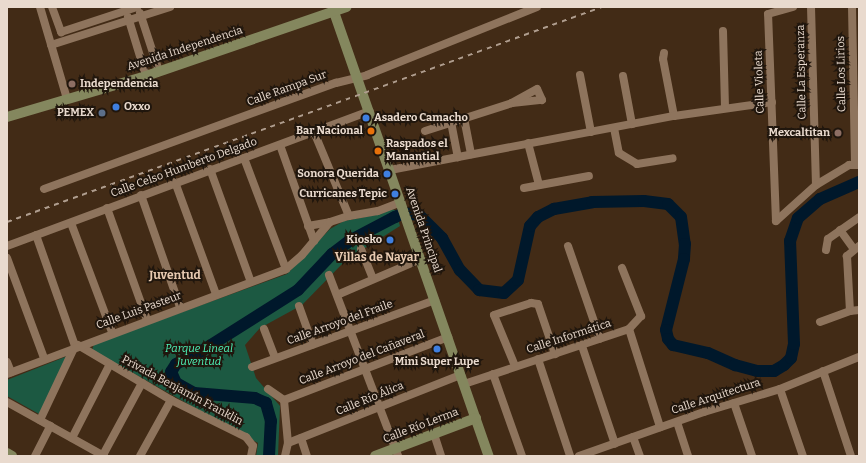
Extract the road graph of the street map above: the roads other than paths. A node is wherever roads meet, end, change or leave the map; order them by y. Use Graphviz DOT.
graph roads {
  1 [pos="40,7"];
  2 [pos="52,7"];
  3 [pos="137,7"];
  4 [pos="170,7"];
  5 [pos="346,7"];
  6 [pos="537,7"];
  7 [pos="793,7"];
  8 [pos="811,7"];
  9 [pos="852,7"];
  10 [pos="859,9"];
  11 [pos="125,11"];
  12 [pos="334,12"];
  13 [pos="141,17"];
  14 [pos="129,21"];
  15 [pos="723,31"];
  16 [pos="51,45"];
  17 [pos="664,53"];
  18 [pos="159,71"];
  19 [pos="580,75"];
  20 [pos="146,76"];
  21 [pos="356,76"];
  22 [pos="623,76"];
  23 [pos="67,99"];
  24 [pos="772,102"];
  25 [pos="512,103"];
  26 [pos="725,107"];
  27 [pos="370,111"];
  28 [pos="674,116"];
  29 [pos="7,117"];
  30 [pos="464,118"];
  31 [pos="451,122"];
  32 [pos="632,124"];
  33 [pos="614,128"];
  34 [pos="425,131"];
  35 [pos="314,132"];
  36 [pos="591,132"];
  37 [pos="528,144"];
  38 [pos="280,145"];
  39 [pos="471,154"];
  40 [pos="458,157"];
  41 [pos="244,158"];
  42 [pos="673,158"];
  43 [pos="857,165"];
  44 [pos="210,169"];
  45 [pos="390,170"];
  46 [pos="589,176"];
  47 [pos="175,182"];
  48 [pos="816,184"];
  49 [pos="539,185"];
  50 [pos="524,188"];
  51 [pos="44,189"];
  52 [pos="141,195"];
  53 [pos="401,204"];
  54 [pos="107,208"];
  55 [pos="349,216"];
  56 [pos="859,216"];
  57 [pos="330,222"];
  58 [pos="71,223"];
  59 [pos="308,226"];
  60 [pos="840,230"];
  61 [pos="36,235"];
  62 [pos="314,241"];
  63 [pos="7,246"];
  64 [pos="568,246"];
  65 [pos="857,248"];
  66 [pos="361,249"];
  67 [pos="826,250"];
  68 [pos="7,258"];
  69 [pos="421,259"];
  70 [pos="622,268"];
  71 [pos="286,269"];
  72 [pos="329,275"];
  73 [pos="373,279"];
  74 [pos="251,282"];
  75 [pos="216,294"];
  76 [pos="337,295"];
  77 [pos="435,300"];
  78 [pos="299,306"];
  79 [pos="180,307"];
  80 [pos="859,310"];
  81 [pos="850,311"];
  82 [pos="147,320"];
  83 [pos="820,322"];
  84 [pos="629,328"];
  85 [pos="264,329"];
  86 [pos="352,330"];
  87 [pos="112,332"];
  88 [pos="448,336"];
  89 [pos="600,339"];
  90 [pos="77,345"];
  91 [pos="313,345"];
  92 [pos="582,346"];
  93 [pos="555,354"];
  94 [pos="859,357"];
  95 [pos="44,358"];
  96 [pos="275,358"];
  97 [pos="538,359"];
  98 [pos="7,362"];
  99 [pos="110,364"];
  100 [pos="515,366"];
  101 [pos="252,367"];
  102 [pos="366,368"];
  103 [pos="823,372"];
  104 [pos="9,373"];
  105 [pos="493,374"];
  106 [pos="463,379"];
  107 [pos="142,383"];
  108 [pos="780,388"];
  109 [pos="268,389"];
  110 [pos="171,400"];
  111 [pos="284,400"];
  112 [pos="7,402"];
  113 [pos="734,403"];
  114 [pos="380,407"];
  115 [pos="476,418"];
  116 [pos="40,420"];
  117 [pos="677,422"];
  118 [pos="50,426"];
  119 [pos="660,427"];
  120 [pos="434,434"];
  121 [pos="633,437"];
  122 [pos="72,438"];
  123 [pos="301,438"];
  124 [pos="288,443"];
  125 [pos="614,444"];
  126 [pos="397,452"];
  127 [pos="7,453"];
  128 [pos="589,454"];
  129 [pos="12,456"];
  130 [pos="35,456"];
  131 [pos="103,456"];
  132 [pos="140,456"];
  133 [pos="251,456"];
  134 [pos="285,456"];
  135 [pos="307,456"];
  136 [pos="375,456"];
  137 [pos="441,456"];
  138 [pos="489,456"];
  139 [pos="522,456"];
  140 [pos="570,456"];
  141 [pos="579,456"];
  142 [pos="640,456"];
  143 [pos="688,456"];
  144 [pos="752,456"];
  145 [pos="803,456"];
  146 [pos="851,456"];
  1 -- 16 [label="street"];
  2 -- 11 [label="street"];
  3 -- 11 [label="street"];
  3 -- 13 [label="street"];
  4 -- 13 [label="street"];
  5 -- 12 [label="street, Avenida Independencia"];
  6 -- 21 [label="street, Calle Rampa Sur"];
  7 -- 24 [label="street, Calle Violeta"];
  8 -- 48 [label="street, Calle La Esperanza"];
  9 -- 10 [label="street"];
  9 -- 43 [label="street, Calle Los Lirios"];
  11 -- 14 [label="street"];
  12 -- 18 [label="street, Avenida Independencia"];
  12 -- 21 [label="street, Avenida Principal"];
  13 -- 14 [label="street"];
  13 -- 18 [label="street"];
  14 -- 16 [label="street"];
  14 -- 20 [label="street"];
  15 -- 26 [label="street"];
  16 -- 23 [label="street"];
  17 -- 28 [label="street"];
  18 -- 20 [label="street, Avenida Independencia"];
  19 -- 36 [label="street"];
  20 -- 23 [label="street, Avenida Independencia"];
  21 -- 27 [label="street, Avenida Principal"];
  21 -- 51 [label="street, Calle Rampa Sur"];
  22 -- 32 [label="street"];
  23 -- 29 [label="street, Avenida Independencia"];
  24 -- 26 [label="street"];
  24 -- 48 [label="street, Calle Violeta"];
  25 -- 30 [label="street"];
  26 -- 28 [label="street"];
  27 -- 35 [label="street, Calle Celso Humberto Delgado"];
  27 -- 45 [label="street, Avenida Principal"];
  28 -- 32 [label="street"];
  30 -- 31 [label="street"];
  30 -- 39 [label="street"];
  31 -- 34 [label="street"];
  31 -- 40 [label="street"];
  32 -- 33 [label="street"];
  33 -- 36 [label="street"];
  33 -- 42 [label="street"];
  35 -- 38 [label="street, Calle Celso Humberto Delgado"];
  35 -- 55 [label="street"];
  36 -- 37 [label="street"];
  37 -- 39 [label="street"];
  37 -- 49 [label="street"];
  38 -- 41 [label="street, Calle Celso Humberto Delgado"];
  38 -- 59 [label="street"];
  39 -- 40 [label="street"];
  40 -- 45 [label="street"];
  41 -- 44 [label="street, Calle Celso Humberto Delgado"];
  41 -- 71 [label="street"];
  43 -- 48 [label="street"];
  44 -- 47 [label="street, Calle Celso Humberto Delgado"];
  44 -- 74 [label="street"];
  45 -- 53 [label="street, Avenida Principal"];
  46 -- 49 [label="street"];
  47 -- 52 [label="street, Calle Celso Humberto Delgado"];
  47 -- 75 [label="street"];
  49 -- 50 [label="street"];
  52 -- 54 [label="street, Calle Celso Humberto Delgado"];
  52 -- 79 [label="street"];
  53 -- 55 [label="street"];
  53 -- 69 [label="street, Avenida Principal"];
  54 -- 58 [label="street, Calle Celso Humberto Delgado"];
  54 -- 82 [label="street"];
  55 -- 57 [label="street"];
  56 -- 60 [label="street"];
  57 -- 59 [label="street"];
  57 -- 62 [label="street, Calle Luis Pasteur"];
  58 -- 61 [label="street, Calle Celso Humberto Delgado"];
  58 -- 87 [label="street"];
  59 -- 62 [label="street"];
  60 -- 65 [label="street"];
  60 -- 67 [label="street"];
  61 -- 63 [label="street, Calle Celso Humberto Delgado"];
  61 -- 90 [label="street"];
  62 -- 71 [label="street, Calle Luis Pasteur"];
  64 -- 89 [label="street"];
  65 -- 81 [label="street"];
  66 -- 73 [label="street"];
  68 -- 95 [label="street"];
  69 -- 73 [label="street"];
  69 -- 77 [label="street, Avenida Principal"];
  70 -- 84 [label="street"];
  71 -- 74 [label="street, Calle Luis Pasteur"];
  72 -- 76 [label="street"];
  73 -- 76 [label="street"];
  74 -- 75 [label="street, Calle Luis Pasteur"];
  75 -- 79 [label="street, Calle Luis Pasteur"];
  76 -- 86 [label="street"];
  77 -- 86 [label="street, Calle Arroyo del Fraile"];
  77 -- 88 [label="street, Avenida Principal"];
  78 -- 91 [label="street"];
  79 -- 82 [label="street, Calle Luis Pasteur"];
  80 -- 81 [label="street"];
  81 -- 83 [label="street"];
  82 -- 87 [label="street, Calle Luis Pasteur"];
  84 -- 89 [label="street, Calle Informática"];
  84 -- 119 [label="street, Calle Informática"];
  85 -- 96 [label="street"];
  86 -- 91 [label="street, Calle Arroyo del Fraile"];
  86 -- 102 [label="street"];
  87 -- 90 [label="street, Calle Luis Pasteur"];
  88 -- 102 [label="street, Calle Arroyo del Cañaveral"];
  88 -- 106 [label="street, Avenida Principal"];
  89 -- 92 [label="street, Calle Informática"];
  90 -- 95 [label="street, Calle Luis Pasteur"];
  90 -- 99 [label="street, Privada Benjamín Franklin"];
  90 -- 116 [label="street"];
  91 -- 96 [label="street, Calle Arroyo del Fraile"];
  92 -- 93 [label="street, Calle Informática"];
  92 -- 125 [label="street"];
  93 -- 97 [label="street, Calle Informática"];
  93 -- 100 [label="street"];
  94 -- 103 [label="street, Calle Arquitectura"];
  95 -- 104 [label="street, Calle Luis Pasteur"];
  96 -- 101 [label="street, Calle Arroyo del Fraile"];
  97 -- 100 [label="street, Calle Informática"];
  97 -- 140 [label="street"];
  98 -- 104 [label="street"];
  99 -- 107 [label="street, Privada Benjamín Franklin"];
  99 -- 122 [label="street"];
  100 -- 105 [label="street, Calle Informática"];
  102 -- 111 [label="street, Calle Arroyo del Cañaveral"];
  102 -- 114 [label="street"];
  103 -- 108 [label="street, Calle Arquitectura"];
  103 -- 146 [label="street"];
  105 -- 106 [label="street, Calle Informática"];
  105 -- 139 [label="street"];
  106 -- 114 [label="street, Calle Río Álica"];
  106 -- 115 [label="street, Avenida Principal"];
  107 -- 110 [label="street, Privada Benjamín Franklin"];
  107 -- 131 [label="street"];
  108 -- 113 [label="street, Calle Arquitectura"];
  108 -- 145 [label="street"];
  109 -- 111 [label="street"];
  110 -- 132 [label="street"];
  110 -- 133 [label="street, Privada Benjamín Franklin"];
  111 -- 124 [label="street"];
  112 -- 116 [label="street"];
  113 -- 117 [label="street, Calle Arquitectura"];
  113 -- 144 [label="street"];
  114 -- 123 [label="street, Calle Río Álica"];
  114 -- 126 [label="street"];
  115 -- 120 [label="street, Calle Río Lerma"];
  115 -- 138 [label="street, Avenida Principal"];
  116 -- 118 [label="street"];
  117 -- 119 [label="street, Calle Arquitectura"];
  117 -- 143 [label="street"];
  118 -- 122 [label="street"];
  118 -- 130 [label="street"];
  119 -- 121 [label="street, Calle Arquitectura"];
  120 -- 126 [label="street, Calle Río Lerma"];
  120 -- 137 [label="street"];
  121 -- 125 [label="street, Calle Arquitectura"];
  121 -- 142 [label="street"];
  122 -- 131 [label="street"];
  123 -- 124 [label="street, Calle Río Álica"];
  123 -- 135 [label="street"];
  124 -- 134 [label="street"];
  125 -- 128 [label="street, Calle Arquitectura"];
  126 -- 136 [label="street, Calle Río Lerma"];
  127 -- 129 [label="street"];
  128 -- 141 [label="street, Calle Arquitectura"];
}
